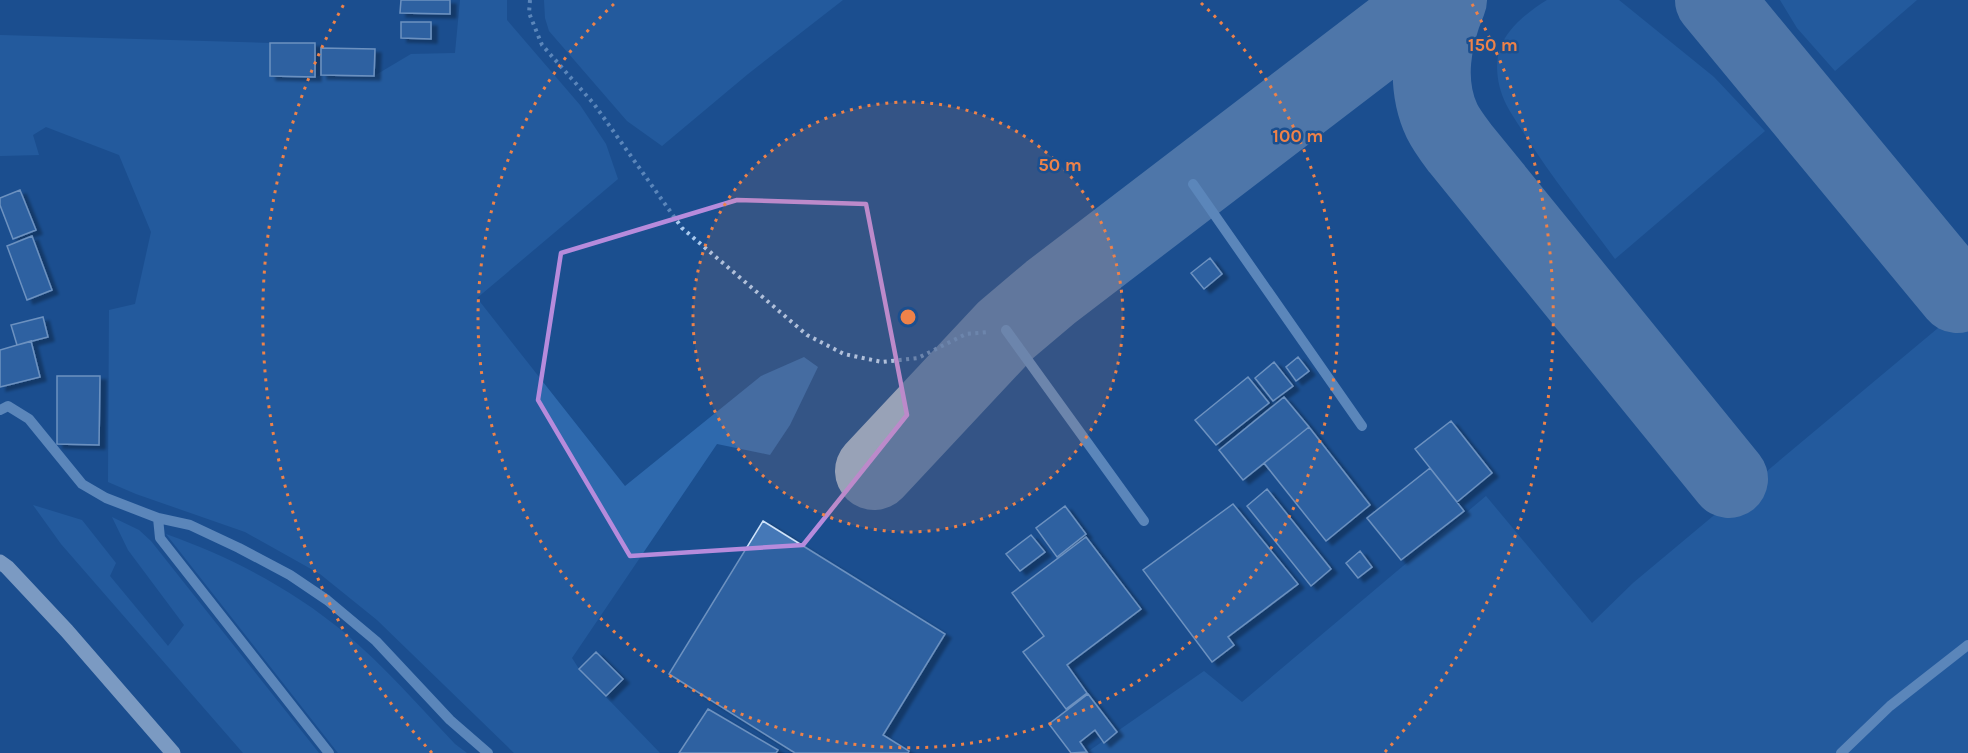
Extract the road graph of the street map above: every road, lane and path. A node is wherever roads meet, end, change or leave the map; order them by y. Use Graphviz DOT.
graph roads {
  1 [pos="530,0"];
  2 [pos="1193,184"];
  3 [pos="1006,330"];
  4 [pos="0,410"];
  5 [pos="1362,426"];
  6 [pos="158,518"];
  7 [pos="1144,521"];
  8 [pos="0,562"];
  9 [pos="1968,645"];
  10 [pos="174,753"];
  11 [pos="328,753"];
  12 [pos="488,753"];
  13 [pos="1841,753"];
  1 -- 3 [label="path"];
  2 -- 5 [label="lane"];
  3 -- 7 [label="lane"];
  4 -- 6 [label="lane"];
  6 -- 11 [label="lane"];
  6 -- 12 [label="lane"];
  8 -- 10 [label="main road"];
  9 -- 13 [label="lane"];
}
